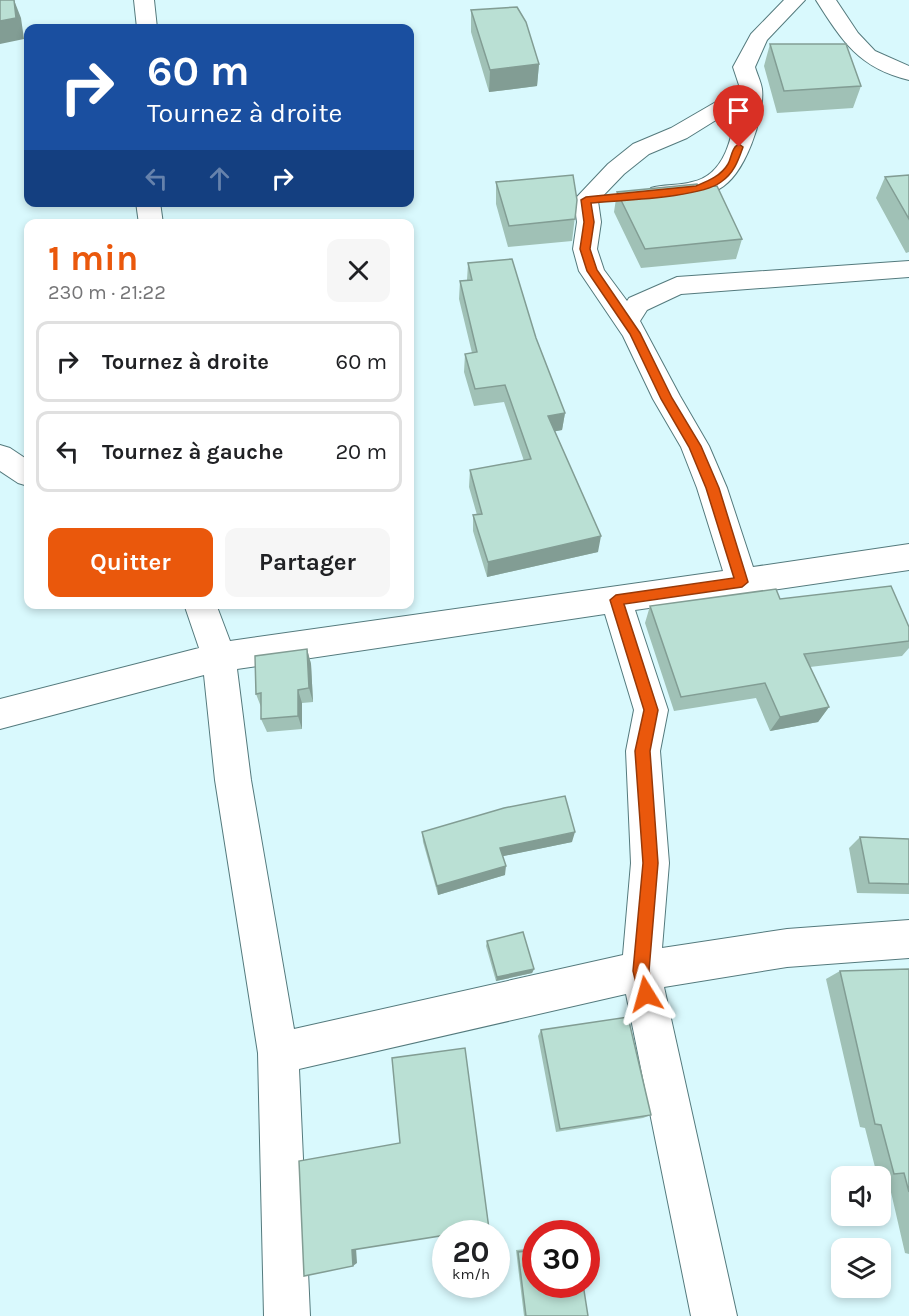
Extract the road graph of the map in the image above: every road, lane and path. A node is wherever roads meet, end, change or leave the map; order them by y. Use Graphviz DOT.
graph roads {
  1 [pos="144,0"];
  2 [pos="795,0"];
  3 [pos="826,0"];
  4 [pos="147,24"];
  5 [pos="909,74"];
  6 [pos="751,90"];
  7 [pos="586,200"];
  8 [pos="909,269"];
  9 [pos="627,321"];
  10 [pos="0,456"];
  11 [pos="24,472"];
  12 [pos="909,557"];
  13 [pos="742,582"];
  14 [pos="616,600"];
  15 [pos="183,609"];
  16 [pos="209,629"];
  17 [pos="0,714"];
  18 [pos="909,939"];
  19 [pos="641,971"];
  20 [pos="278,1053"];
  21 [pos="287,1316"];
  22 [pos="714,1316"];
  1 -- 4 [label="street"];
  2 -- 6 [label="street"];
  3 -- 5 [label="street"];
  6 -- 7 [label="street"];
  6 -- 7 [label="street"];
  7 -- 9 [label="street"];
  8 -- 9 [label="street"];
  9 -- 13 [label="street"];
  10 -- 11 [label="street"];
  12 -- 13 [label="street"];
  13 -- 14 [label="street"];
  14 -- 16 [label="street"];
  14 -- 19 [label="street"];
  15 -- 16 [label="street"];
  16 -- 17 [label="street"];
  16 -- 20 [label="street"];
  18 -- 19 [label="street"];
  19 -- 20 [label="street"];
  19 -- 22 [label="street"];
  20 -- 21 [label="street"];
}
